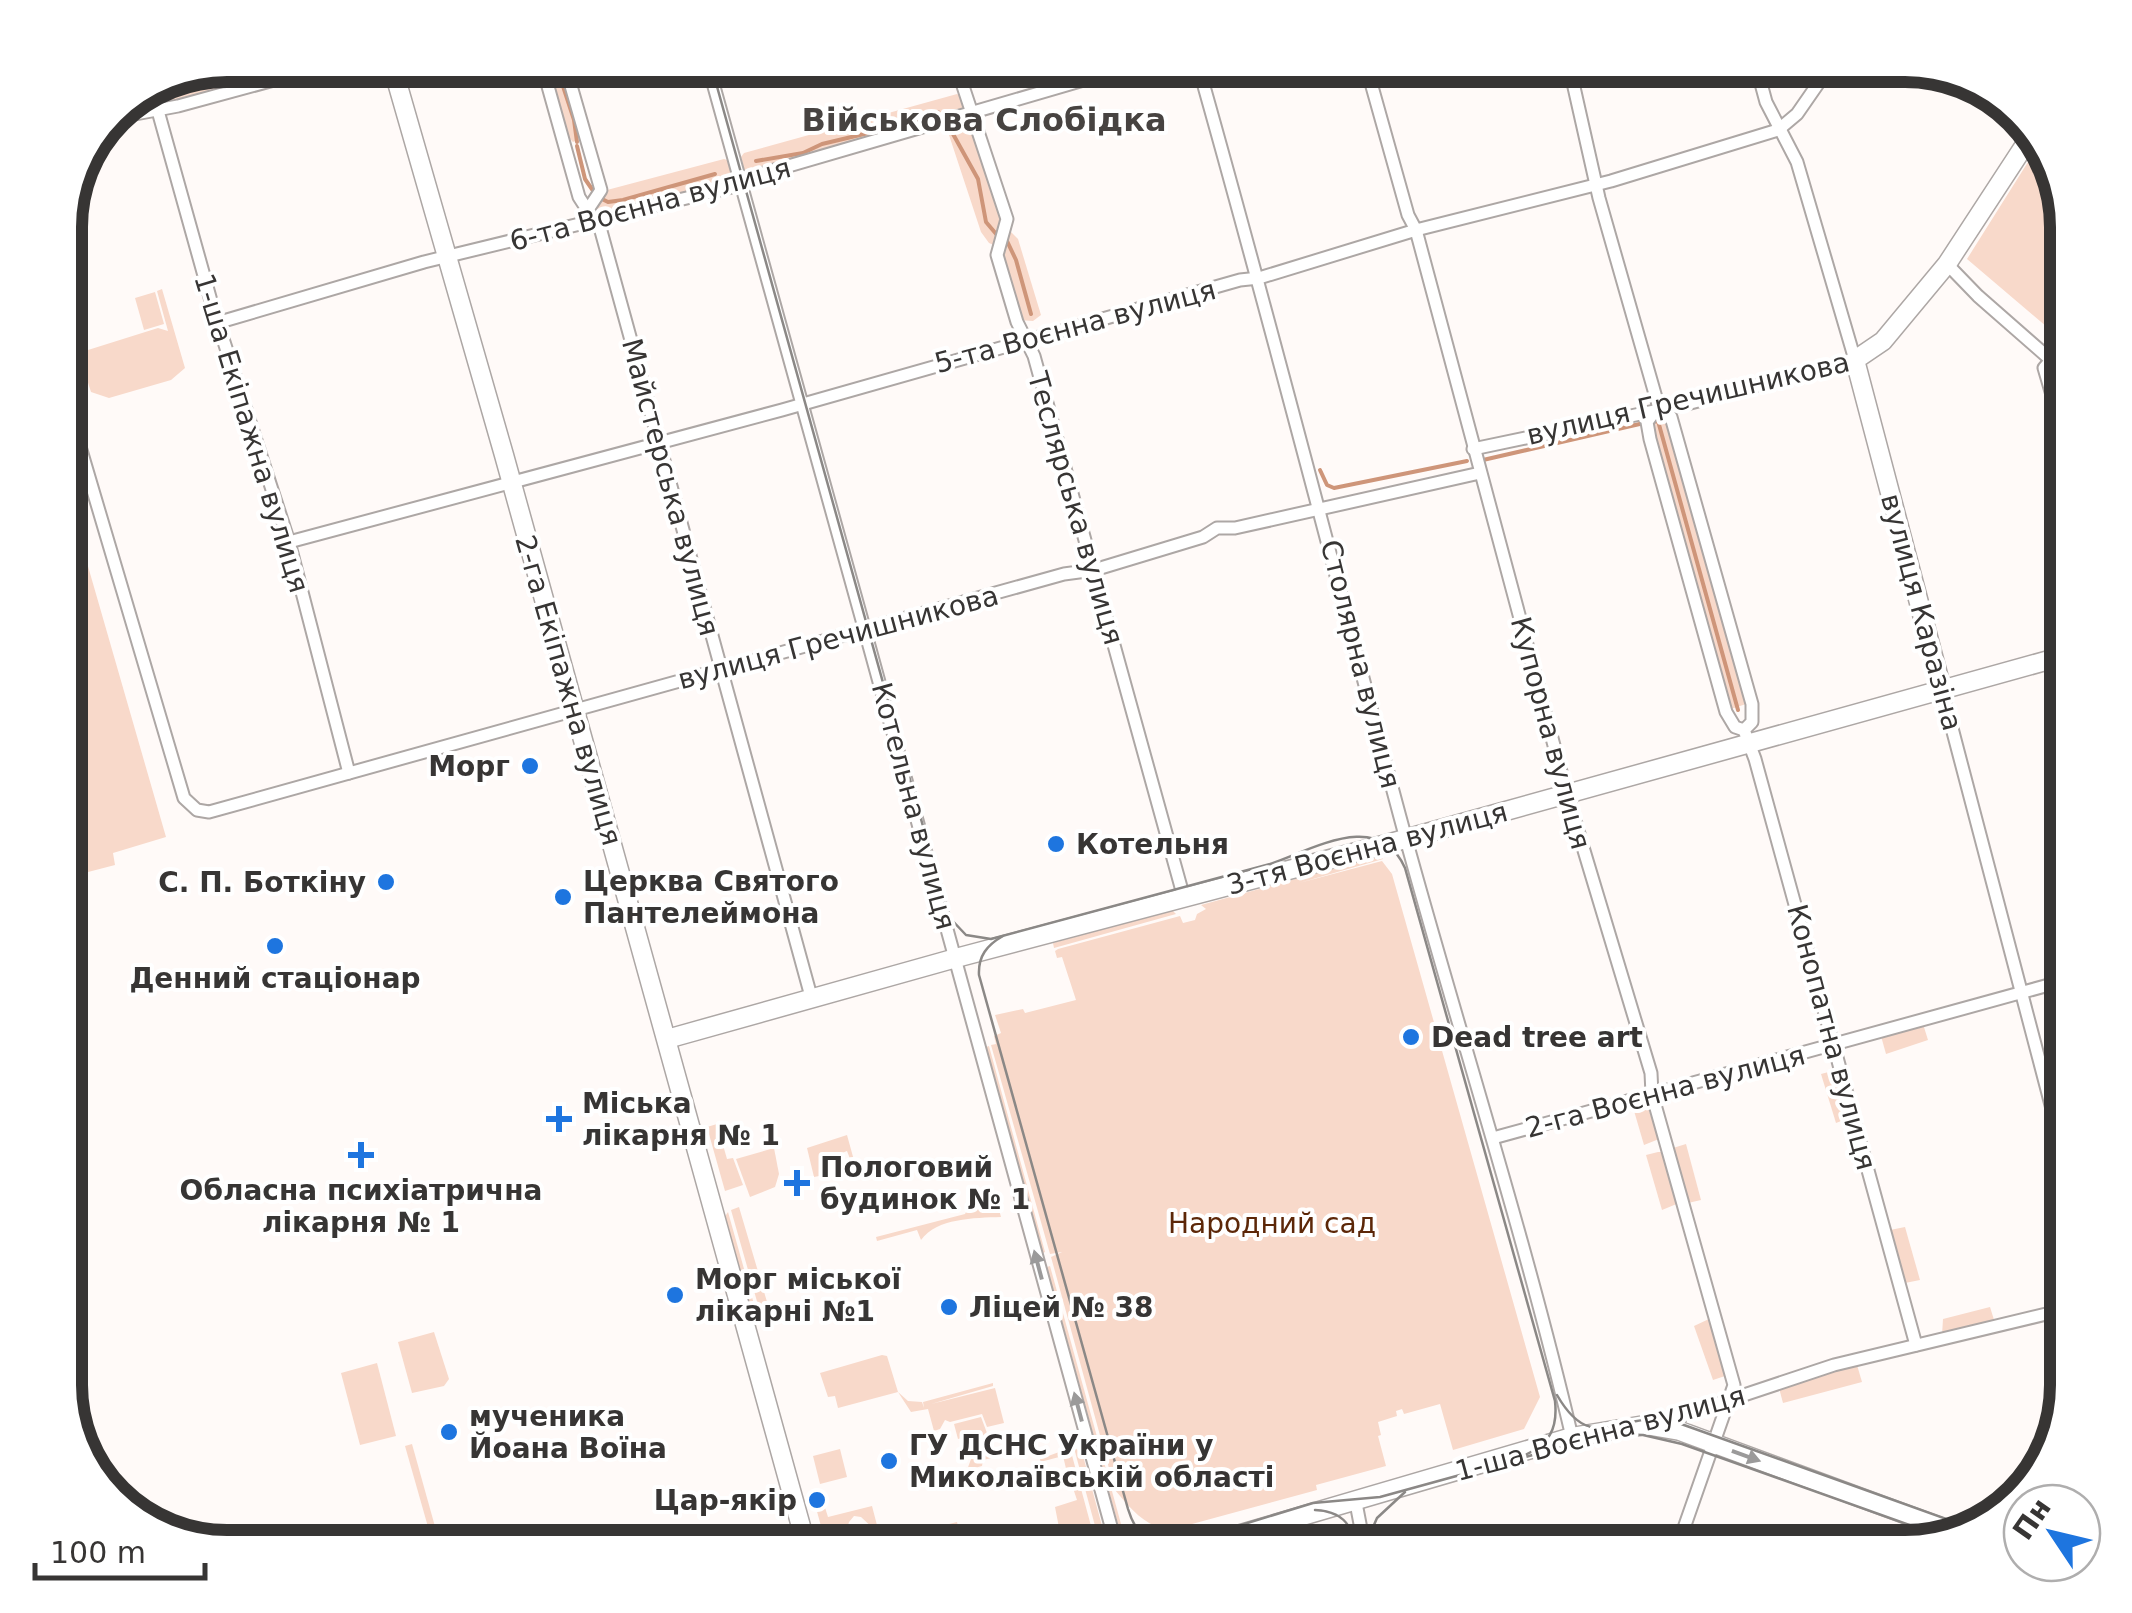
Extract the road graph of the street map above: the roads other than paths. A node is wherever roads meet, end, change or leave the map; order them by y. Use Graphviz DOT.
graph roads {
  1 [pos="259,83"];
  2 [pos="397,83"];
  3 [pos="547,83"];
  4 [pos="571,83"];
  5 [pos="713,83"];
  6 [pos="961,83"];
  7 [pos="1072,83"];
  8 [pos="1203,83"];
  9 [pos="1371,83"];
  10 [pos="1573,83"];
  11 [pos="1762,83"];
  12 [pos="1819,83"];
  13 [pos="155,102"];
  14 [pos="157,109"];
  15 [pos="970,112"];
  16 [pos="140,113"];
  17 [pos="1778,130"];
  18 [pos="2024,146"];
  19 [pos="742,183"];
  20 [pos="1597,185"];
  21 [pos="589,208"];
  22 [pos="595,222"];
  23 [pos="1416,230"];
  24 [pos="447,256"];
  25 [pos="1948,264"];
  26 [pos="1259,278"];
  27 [pos="220,322"];
  28 [pos="1026,340"];
  29 [pos="2050,359"];
  30 [pos="1855,360"];
  31 [pos="2050,361"];
  32 [pos="2050,388"];
  33 [pos="804,403"];
  34 [pos="1660,408"];
  35 [pos="658,444"];
  36 [pos="1473,449"];
  37 [pos="83,454"];
  38 [pos="1480,473"];
  39 [pos="512,482"];
  40 [pos="1321,509"];
  41 [pos="289,542"];
  42 [pos="1094,570"];
  43 [pos="868,631"];
  44 [pos="2050,660"];
  45 [pos="722,672"];
  46 [pos="1942,690"];
  47 [pos="574,708"];
  48 [pos="1747,736"];
  49 [pos="349,773"];
  50 [pos="1567,794"];
  51 [pos="1406,839"];
  52 [pos="1184,898"];
  53 [pos="956,958"];
  54 [pos="2050,985"];
  55 [pos="2021,994"];
  56 [pos="812,1000"];
  57 [pos="668,1039"];
  58 [pos="1834,1044"];
  59 [pos="1652,1094"];
  60 [pos="2050,1102"];
  61 [pos="1493,1138"];
  62 [pos="2050,1313"];
  63 [pos="1916,1345"];
  64 [pos="1730,1400"];
  65 [pos="1654,1425"];
  66 [pos="1572,1437"];
  67 [pos="1714,1444"];
  68 [pos="1356,1502"];
  69 [pos="1939,1526"];
  70 [pos="802,1530"];
  71 [pos="1111,1530"];
  72 [pos="1257,1530"];
  73 [pos="1362,1530"];
  74 [pos="1683,1530"];
  1 -- 14 [label="street"];
  2 -- 24 [label="main road, 2-га Екіпажна вулиця"];
  3 -- 21 [label="street, Майстерська вулиця"];
  4 -- 21 [label="street, Майстерська вулиця"];
  5 -- 19 [label="street, Котельна вулиця"];
  6 -- 15 [label="street, Теслярська вулиця"];
  7 -- 15 [label="street, 6-та Воєнна вулиця"];
  8 -- 26 [label="street, Столярна вулиця"];
  9 -- 23 [label="street, Купорна вулиця"];
  10 -- 20 [label="street, Конопатна вулиця"];
  11 -- 17 [label="street, вулиця Каразіна"];
  12 -- 17 [label="street"];
  13 -- 14 [label="street, 1-ша Екіпажна вулиця"];
  14 -- 16 [label="street"];
  14 -- 27 [label="street, 1-ша Екіпажна вулиця"];
  15 -- 19 [label="street, 6-та Воєнна вулиця"];
  15 -- 28 [label="street, Теслярська вулиця"];
  17 -- 20 [label="street, 5-та Воєнна вулиця"];
  17 -- 30 [label="street, вулиця Каразіна"];
  18 -- 25 [label="main road, вулиця Гречишникова"];
  19 -- 22 [label="street, 6-та Воєнна вулиця"];
  19 -- 33 [label="street, Котельна вулиця"];
  20 -- 23 [label="street, 5-та Воєнна вулиця"];
  20 -- 34 [label="street, Конопатна вулиця"];
  21 -- 22 [label="street, Майстерська вулиця"];
  22 -- 24 [label="street, 6-та Воєнна вулиця"];
  22 -- 35 [label="street, Майстерська вулиця"];
  23 -- 26 [label="street, 5-та Воєнна вулиця"];
  23 -- 36 [label="street, Купорна вулиця"];
  24 -- 27 [label="street, 6-та Воєнна вулиця"];
  24 -- 39 [label="main road, 2-га Екіпажна вулиця"];
  25 -- 29 [label="street"];
  25 -- 30 [label="main road, вулиця Гречишникова"];
  26 -- 28 [label="street, 5-та Воєнна вулиця"];
  26 -- 40 [label="street, Столярна вулиця"];
  27 -- 41 [label="street, 1-ша Екіпажна вулиця"];
  28 -- 33 [label="street, 5-та Воєнна вулиця"];
  28 -- 42 [label="street, Теслярська вулиця"];
  30 -- 34 [label="street, вулиця Гречишникова"];
  30 -- 46 [label="main road, вулиця Каразіна"];
  31 -- 32 [label="street"];
  33 -- 35 [label="street, 5-та Воєнна вулиця"];
  33 -- 43 [label="street, Котельна вулиця"];
  34 -- 36 [label="street, вулиця Гречишникова"];
  34 -- 48 [label="street, Конопатна вулиця"];
  34 -- 48 [label="street, Конопатна вулиця"];
  35 -- 39 [label="street, 5-та Воєнна вулиця"];
  35 -- 45 [label="street, Майстерська вулиця"];
  36 -- 38 [label="street, Купорна вулиця"];
  37 -- 49 [label="street, вулиця Гречишникова"];
  38 -- 40 [label="street, вулиця Гречишникова"];
  38 -- 50 [label="street, Купорна вулиця"];
  39 -- 41 [label="street, 5-та Воєнна вулиця"];
  39 -- 47 [label="main road, 2-га Екіпажна вулиця"];
  40 -- 42 [label="street, вулиця Гречишникова"];
  40 -- 51 [label="street, Столярна вулиця"];
  41 -- 49 [label="street, 1-ша Екіпажна вулиця"];
  42 -- 43 [label="street, вулиця Гречишникова"];
  42 -- 52 [label="street, Теслярська вулиця"];
  43 -- 45 [label="street, вулиця Гречишникова"];
  43 -- 53 [label="street, Котельна вулиця"];
  44 -- 46 [label="main road, 3-тя Воєнна вулиця"];
  45 -- 47 [label="street, вулиця Гречишникова"];
  45 -- 56 [label="street, Майстерська вулиця"];
  46 -- 48 [label="main road, 3-тя Воєнна вулиця"];
  46 -- 55 [label="street, вулиця Каразіна"];
  47 -- 49 [label="street, вулиця Гречишникова"];
  47 -- 57 [label="main road, 2-га Екіпажна вулиця"];
  48 -- 50 [label="main road, 3-тя Воєнна вулиця"];
  48 -- 58 [label="street, Конопатна вулиця"];
  50 -- 51 [label="main road, 3-тя Воєнна вулиця"];
  50 -- 59 [label="street, Купорна вулиця"];
  51 -- 52 [label="main road, 3-тя Воєнна вулиця"];
  51 -- 61 [label="street, Столярна вулиця"];
  52 -- 53 [label="main road, 3-тя Воєнна вулиця"];
  53 -- 56 [label="main road, 3-тя Воєнна вулиця"];
  71 -- 53 [label="street, Котельна вулиця, one-way"];
  54 -- 55 [label="street, 2-га Воєнна вулиця"];
  55 -- 58 [label="street, 2-га Воєнна вулиця"];
  55 -- 60 [label="street, вулиця Каразіна"];
  56 -- 57 [label="main road, 3-тя Воєнна вулиця"];
  57 -- 70 [label="main road, 2-га Екіпажна вулиця"];
  58 -- 59 [label="street, 2-га Воєнна вулиця"];
  58 -- 63 [label="street, Конопатна вулиця"];
  59 -- 61 [label="street, 2-га Воєнна вулиця"];
  59 -- 64 [label="street, Купорна вулиця"];
  61 -- 66 [label="street, Столярна вулиця"];
  62 -- 63 [label="street, 1-ша Воєнна вулиця"];
  63 -- 64 [label="street, 1-ша Воєнна вулиця"];
  64 -- 65 [label="street, 1-ша Воєнна вулиця"];
  64 -- 67 [label="street"];
  65 -- 66 [label="main road, 1-ша Воєнна вулиця"];
  65 -- 67 [label="main road"];
  66 -- 68 [label="main road, 1-ша Воєнна вулиця"];
  67 -- 69 [label="main road, one-way"];
  67 -- 74 [label="street"];
  68 -- 72 [label="main road, 1-ша Воєнна вулиця"];
  68 -- 73 [label="street"];
}
